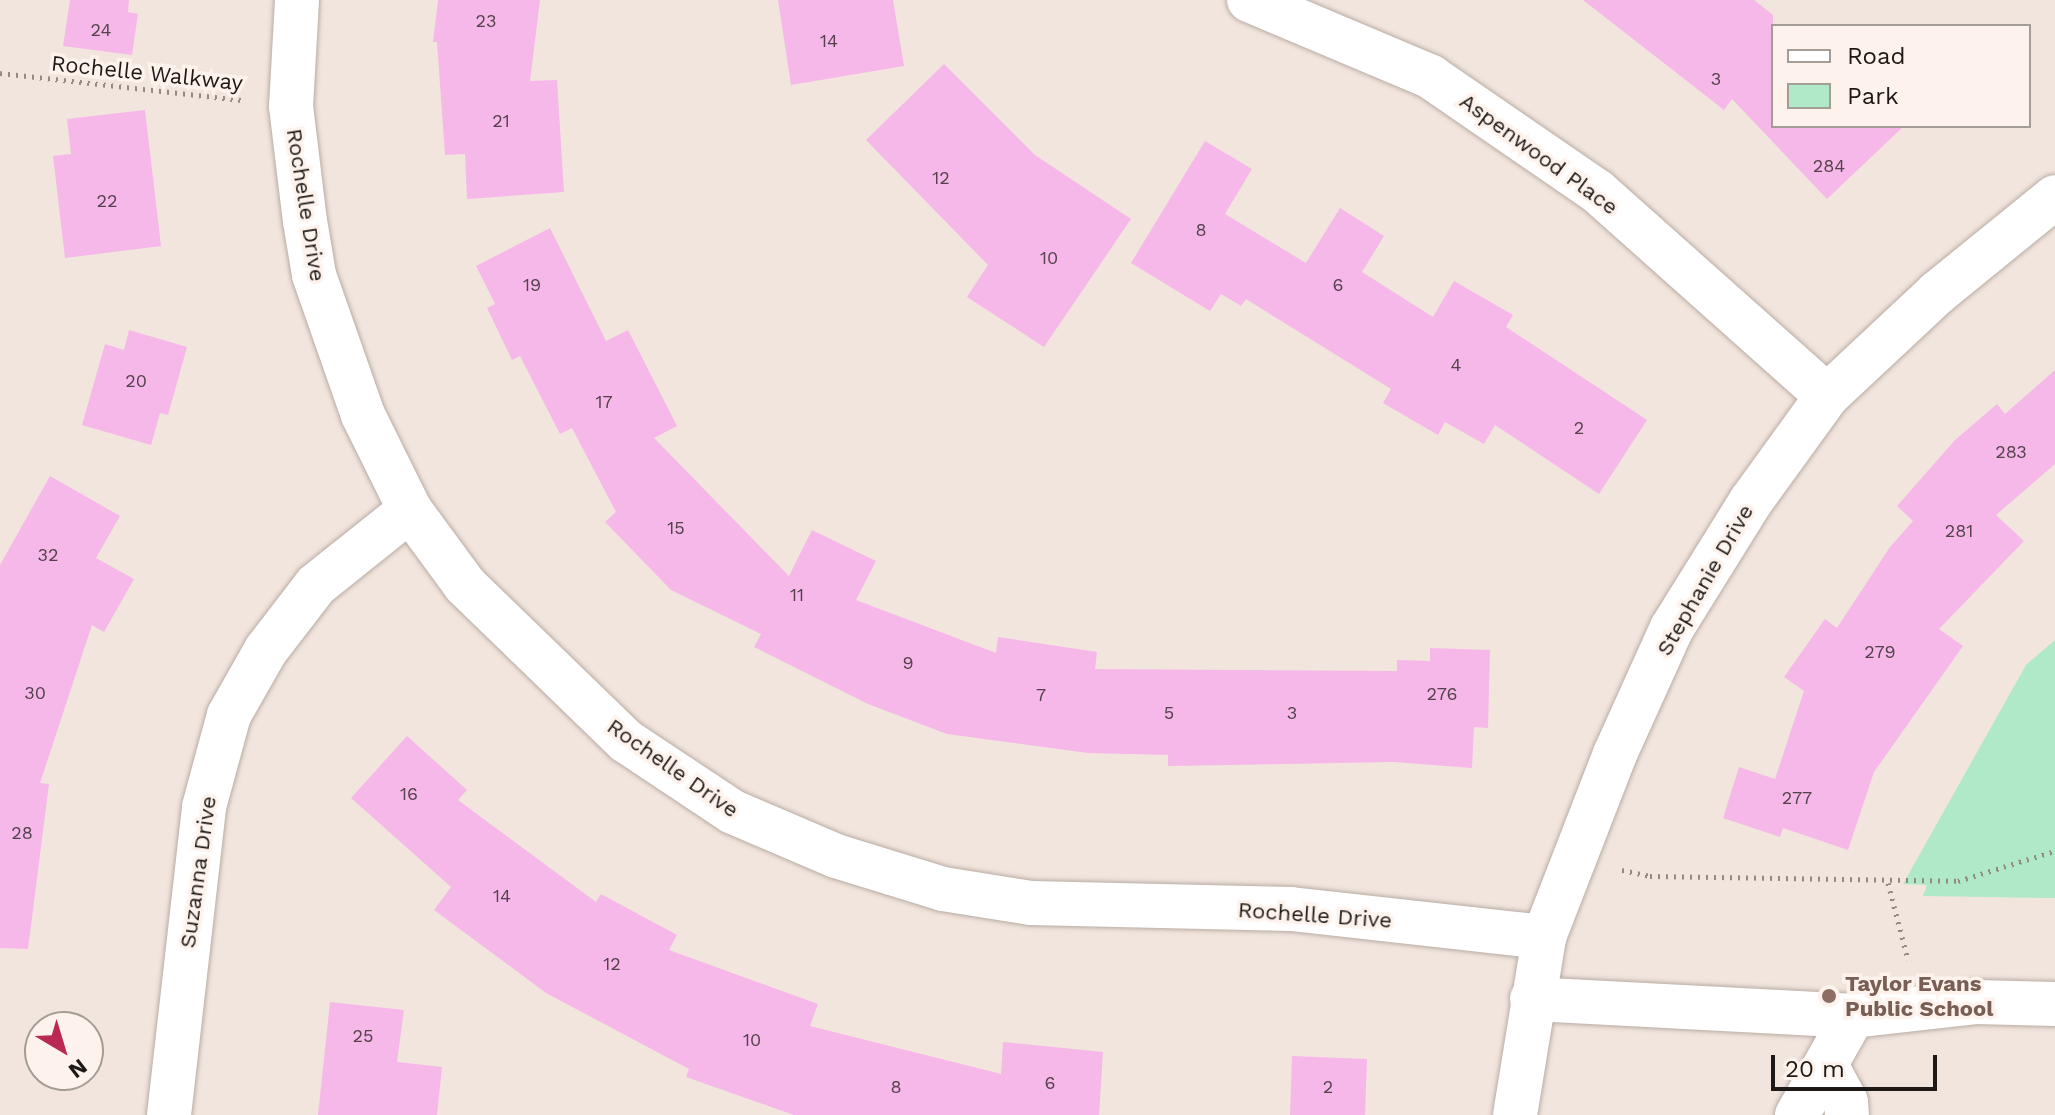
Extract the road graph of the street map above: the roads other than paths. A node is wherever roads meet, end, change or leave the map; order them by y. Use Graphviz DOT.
graph roads {
  1 [pos="297,0"];
  2 [pos="1249,0"];
  3 [pos="2055,197"];
  4 [pos="1827,396"];
  5 [pos="410,510"];
  6 [pos="1544,937"];
  7 [pos="1532,999"];
  8 [pos="2055,1004"];
  9 [pos="1853,1016"];
  10 [pos="1826,1065"];
  11 [pos="169,1115"];
  12 [pos="1515,1115"];
  13 [pos="1797,1115"];
  14 [pos="1847,1115"];
  1 -- 5 [label="street, Rochelle Drive"];
  2 -- 4 [label="street, Aspenwood Place"];
  3 -- 4 [label="street, Stephanie Drive"];
  4 -- 6 [label="street, Stephanie Drive"];
  5 -- 6 [label="street, Rochelle Drive"];
  5 -- 11 [label="street, Suzanna Drive"];
  6 -- 7 [label="street, Stephanie Drive"];
  7 -- 9 [label="street"];
  7 -- 12 [label="street, Stephanie Drive"];
  8 -- 9 [label="street"];
  9 -- 10 [label="street"];
  10 -- 13 [label="street"];
  10 -- 14 [label="street"];
}
